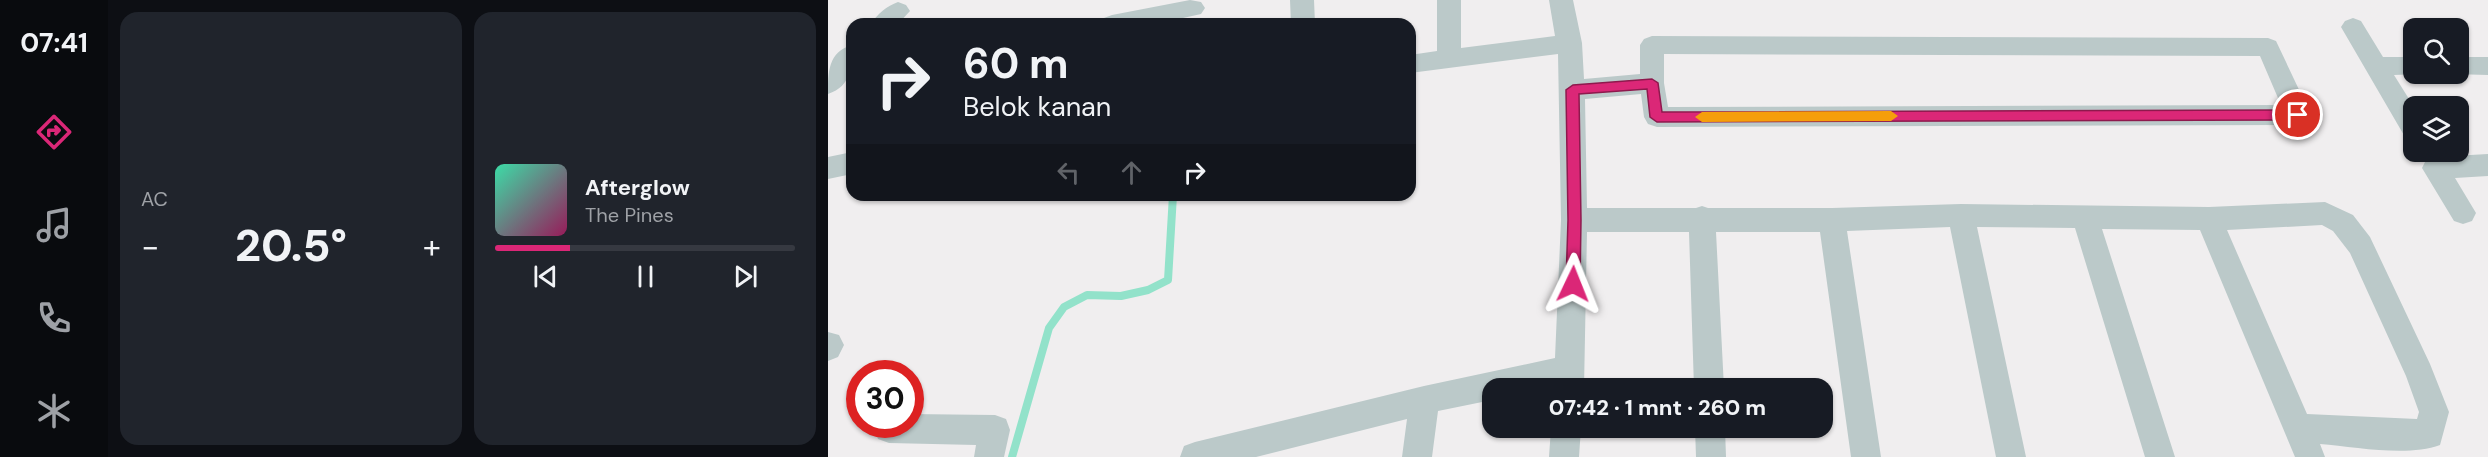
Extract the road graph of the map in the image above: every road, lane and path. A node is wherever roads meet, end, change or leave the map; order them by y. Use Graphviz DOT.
graph roads {
  1 [pos="1302,0"];
  2 [pos="1449,0"];
  3 [pos="1562,0"];
  4 [pos="1193,10"];
  5 [pos="1147,18"];
  6 [pos="1303,18"];
  7 [pos="2353,27"];
  8 [pos="1570,43"];
  9 [pos="1449,57"];
  10 [pos="846,62"];
  11 [pos="1416,63"];
  12 [pos="2376,66"];
  13 [pos="2403,66"];
  14 [pos="2469,66"];
  15 [pos="2488,66"];
  16 [pos="1652,83"];
  17 [pos="828,84"];
  18 [pos="1573,90"];
  19 [pos="2403,111"];
  20 [pos="2432,162"];
  21 [pos="2454,162"];
  22 [pos="846,164"];
  23 [pos="2488,165"];
  24 [pos="828,168"];
  25 [pos="2463,213"];
  26 [pos="1961,215"];
  27 [pos="1702,218"];
  28 [pos="2085,218"];
  29 [pos="2209,219"];
  30 [pos="1575,220"];
  31 [pos="1832,220"];
  32 [pos="1570,378"];
  33 [pos="1709,378"];
  34 [pos="1482,392"];
  35 [pos="1424,400"];
  36 [pos="2298,428"];
  37 [pos="924,429"];
  38 [pos="1565,438"];
  39 [pos="1711,438"];
  40 [pos="1284,446"];
  41 [pos="989,457"];
  42 [pos="1195,457"];
  43 [pos="1417,457"];
  44 [pos="1564,457"];
  45 [pos="1712,457"];
  46 [pos="1866,457"];
  47 [pos="2011,457"];
  48 [pos="2160,457"];
  49 [pos="2310,457"];
  1 -- 6 [label="street"];
  2 -- 9 [label="street"];
  3 -- 8 [label="street"];
  4 -- 5 [label="street"];
  7 -- 12 [label="street"];
  8 -- 9 [label="street"];
  8 -- 18 [label="street"];
  9 -- 11 [label="street"];
  10 -- 17 [label="street"];
  12 -- 13 [label="street"];
  12 -- 19 [label="street"];
  14 -- 15 [label="street"];
  16 -- 16 [label="street"];
  16 -- 18 [label="street"];
  18 -- 30 [label="street"];
  20 -- 25 [label="street"];
  21 -- 23 [label="street"];
  22 -- 24 [label="street"];
  26 -- 28 [label="street"];
  26 -- 31 [label="street"];
  26 -- 47 [label="street"];
  27 -- 30 [label="street"];
  27 -- 31 [label="street"];
  27 -- 33 [label="street"];
  28 -- 29 [label="street"];
  28 -- 48 [label="street"];
  29 -- 36 [label="street"];
  29 -- 36 [label="street"];
  30 -- 32 [label="street"];
  31 -- 46 [label="street"];
  34 -- 35 [label="street"];
  35 -- 40 [label="street"];
  35 -- 43 [label="street"];
  36 -- 49 [label="street"];
  37 -- 41 [label="street"];
  38 -- 44 [label="street"];
  39 -- 45 [label="street"];
  40 -- 42 [label="street"];
}
